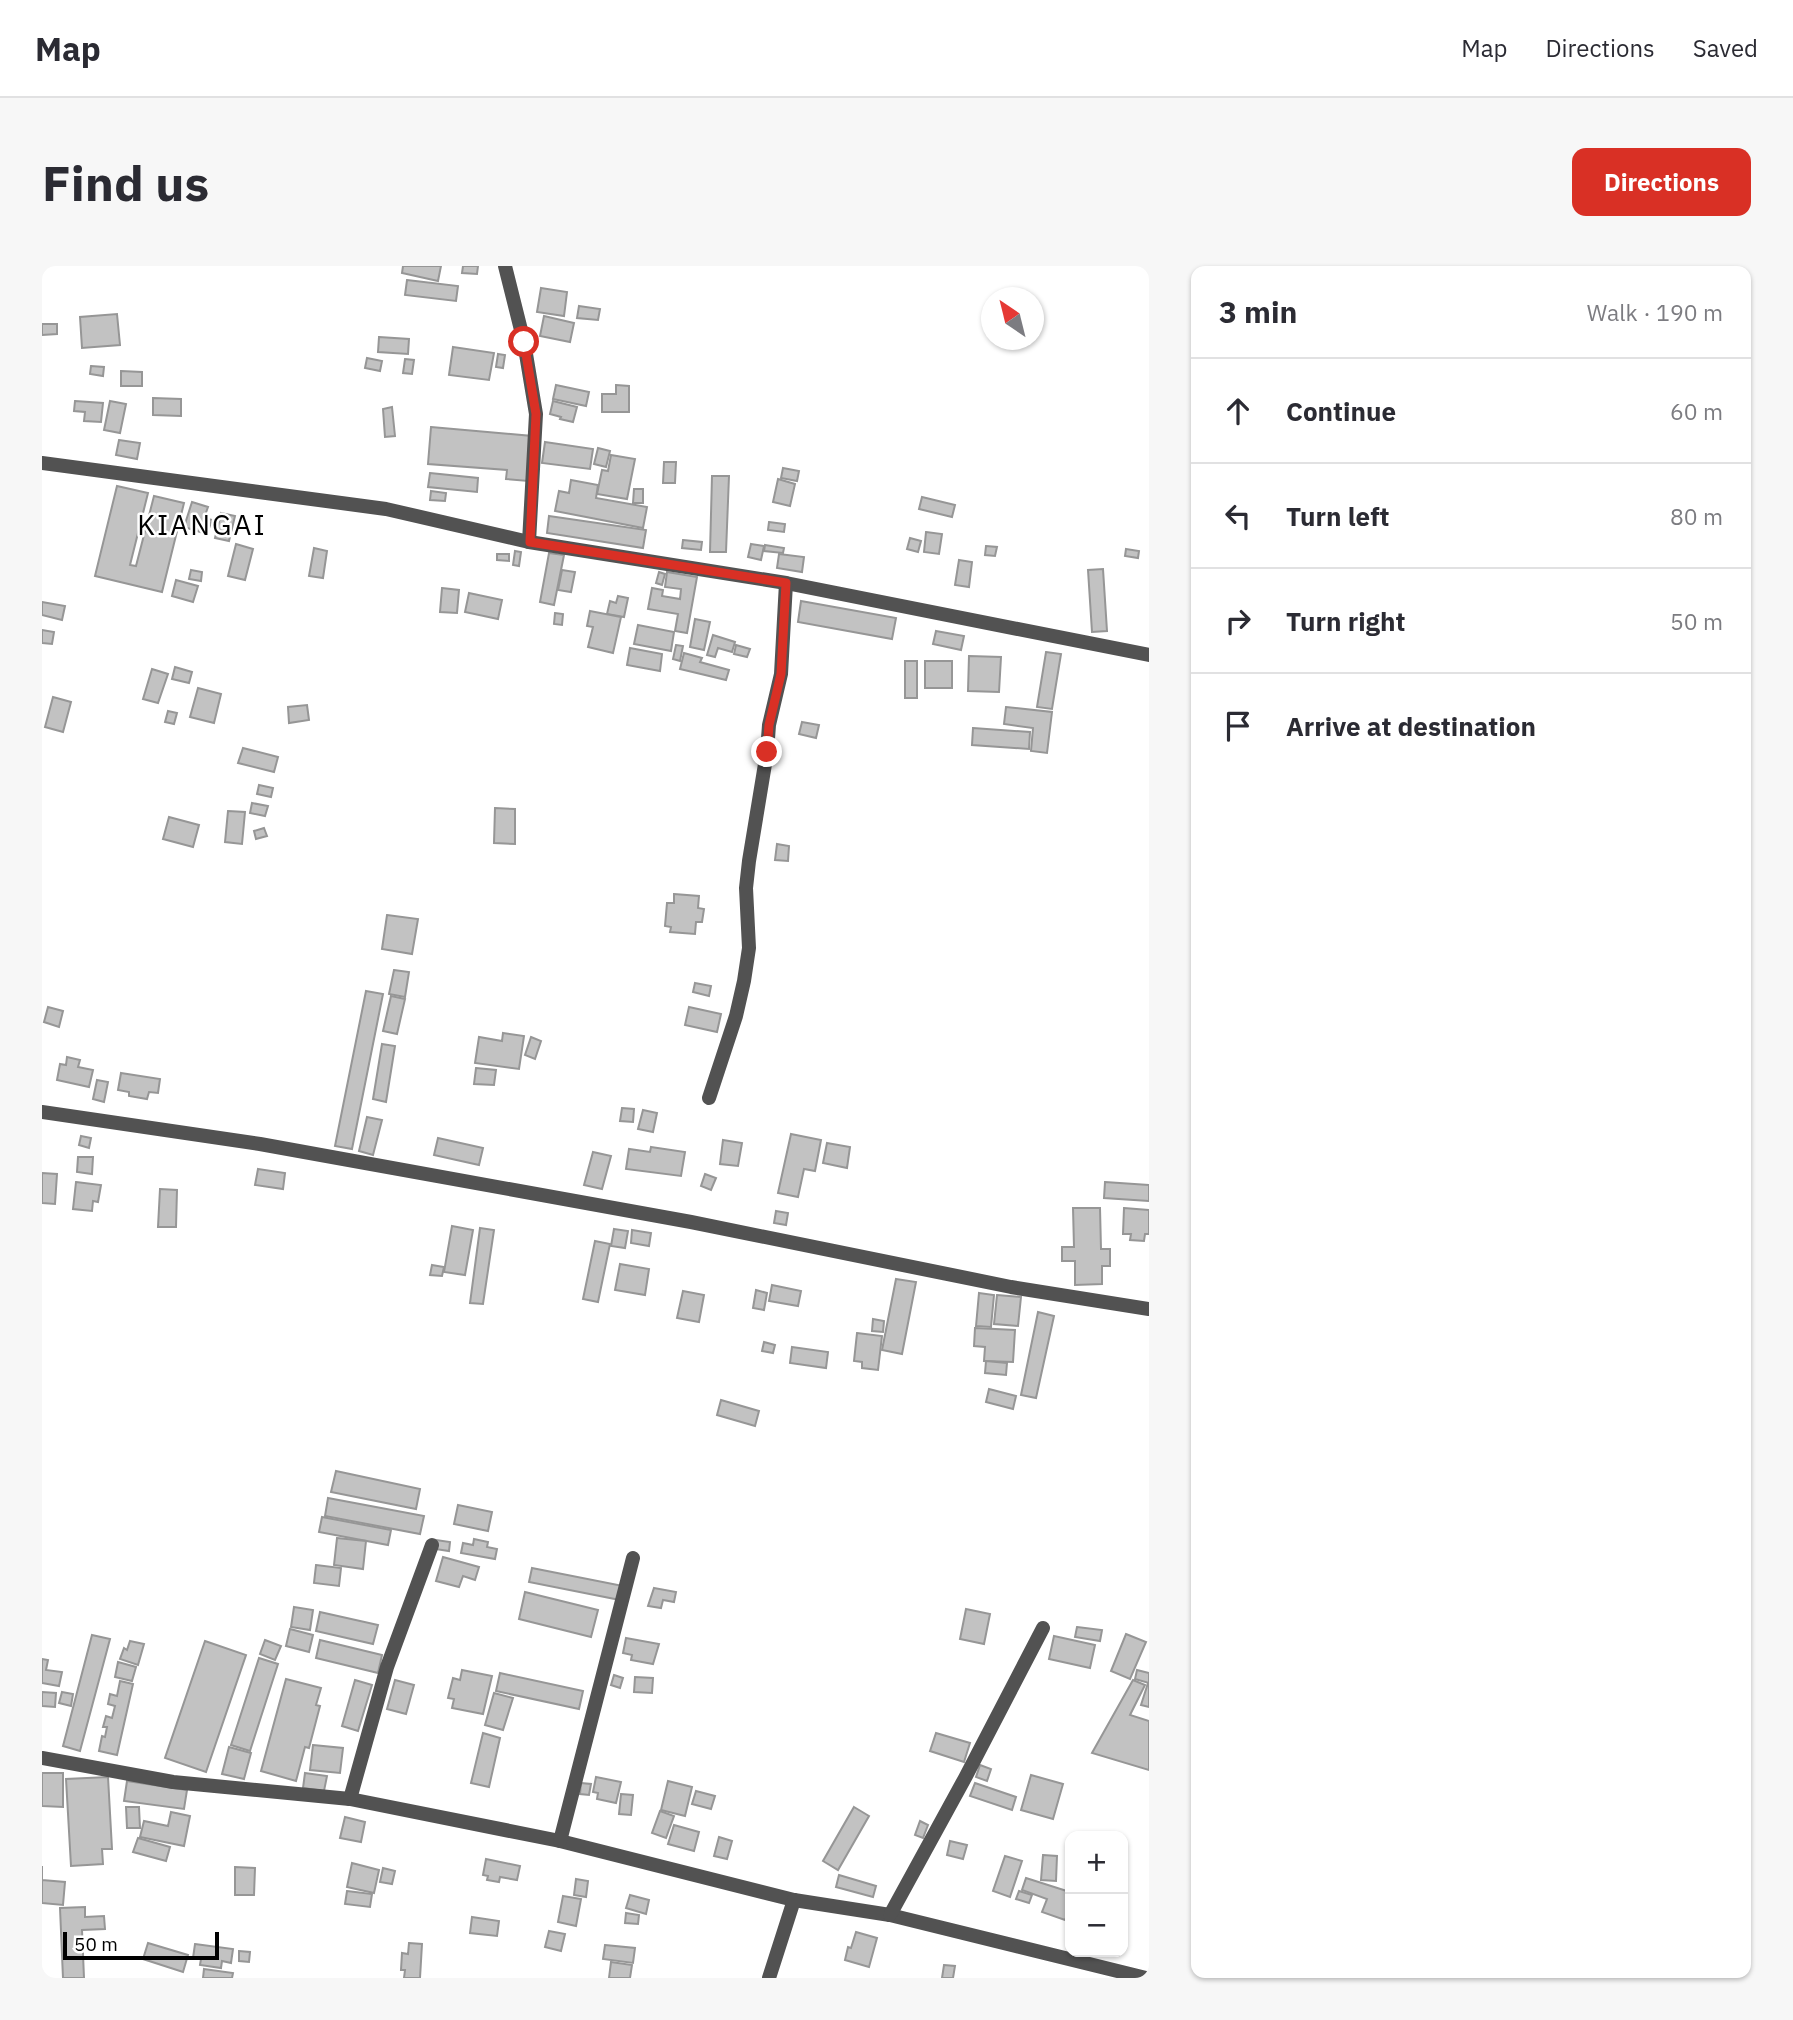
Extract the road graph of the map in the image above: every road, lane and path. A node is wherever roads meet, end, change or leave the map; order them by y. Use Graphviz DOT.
graph roads {
  1 [pos="505,266"];
  2 [pos="42,463"];
  3 [pos="530,542"];
  4 [pos="786,583"];
  5 [pos="1149,655"];
  6 [pos="709,1098"];
  7 [pos="42,1112"];
  8 [pos="1149,1309"];
  9 [pos="432,1545"];
  10 [pos="634,1558"];
  11 [pos="1043,1628"];
  12 [pos="42,1758"];
  13 [pos="350,1799"];
  14 [pos="560,1841"];
  15 [pos="794,1900"];
  16 [pos="890,1916"];
  17 [pos="769,1978"];
  18 [pos="1146,1978"];
  1 -- 3 [label="street"];
  2 -- 3 [label="street"];
  3 -- 4 [label="street"];
  4 -- 5 [label="street"];
  4 -- 6 [label="street"];
  7 -- 8 [label="street"];
  9 -- 13 [label="street"];
  10 -- 14 [label="street"];
  11 -- 16 [label="street"];
  12 -- 13 [label="street"];
  13 -- 14 [label="street"];
  14 -- 15 [label="street"];
  15 -- 16 [label="street"];
  15 -- 17 [label="street"];
  16 -- 18 [label="street"];
}
